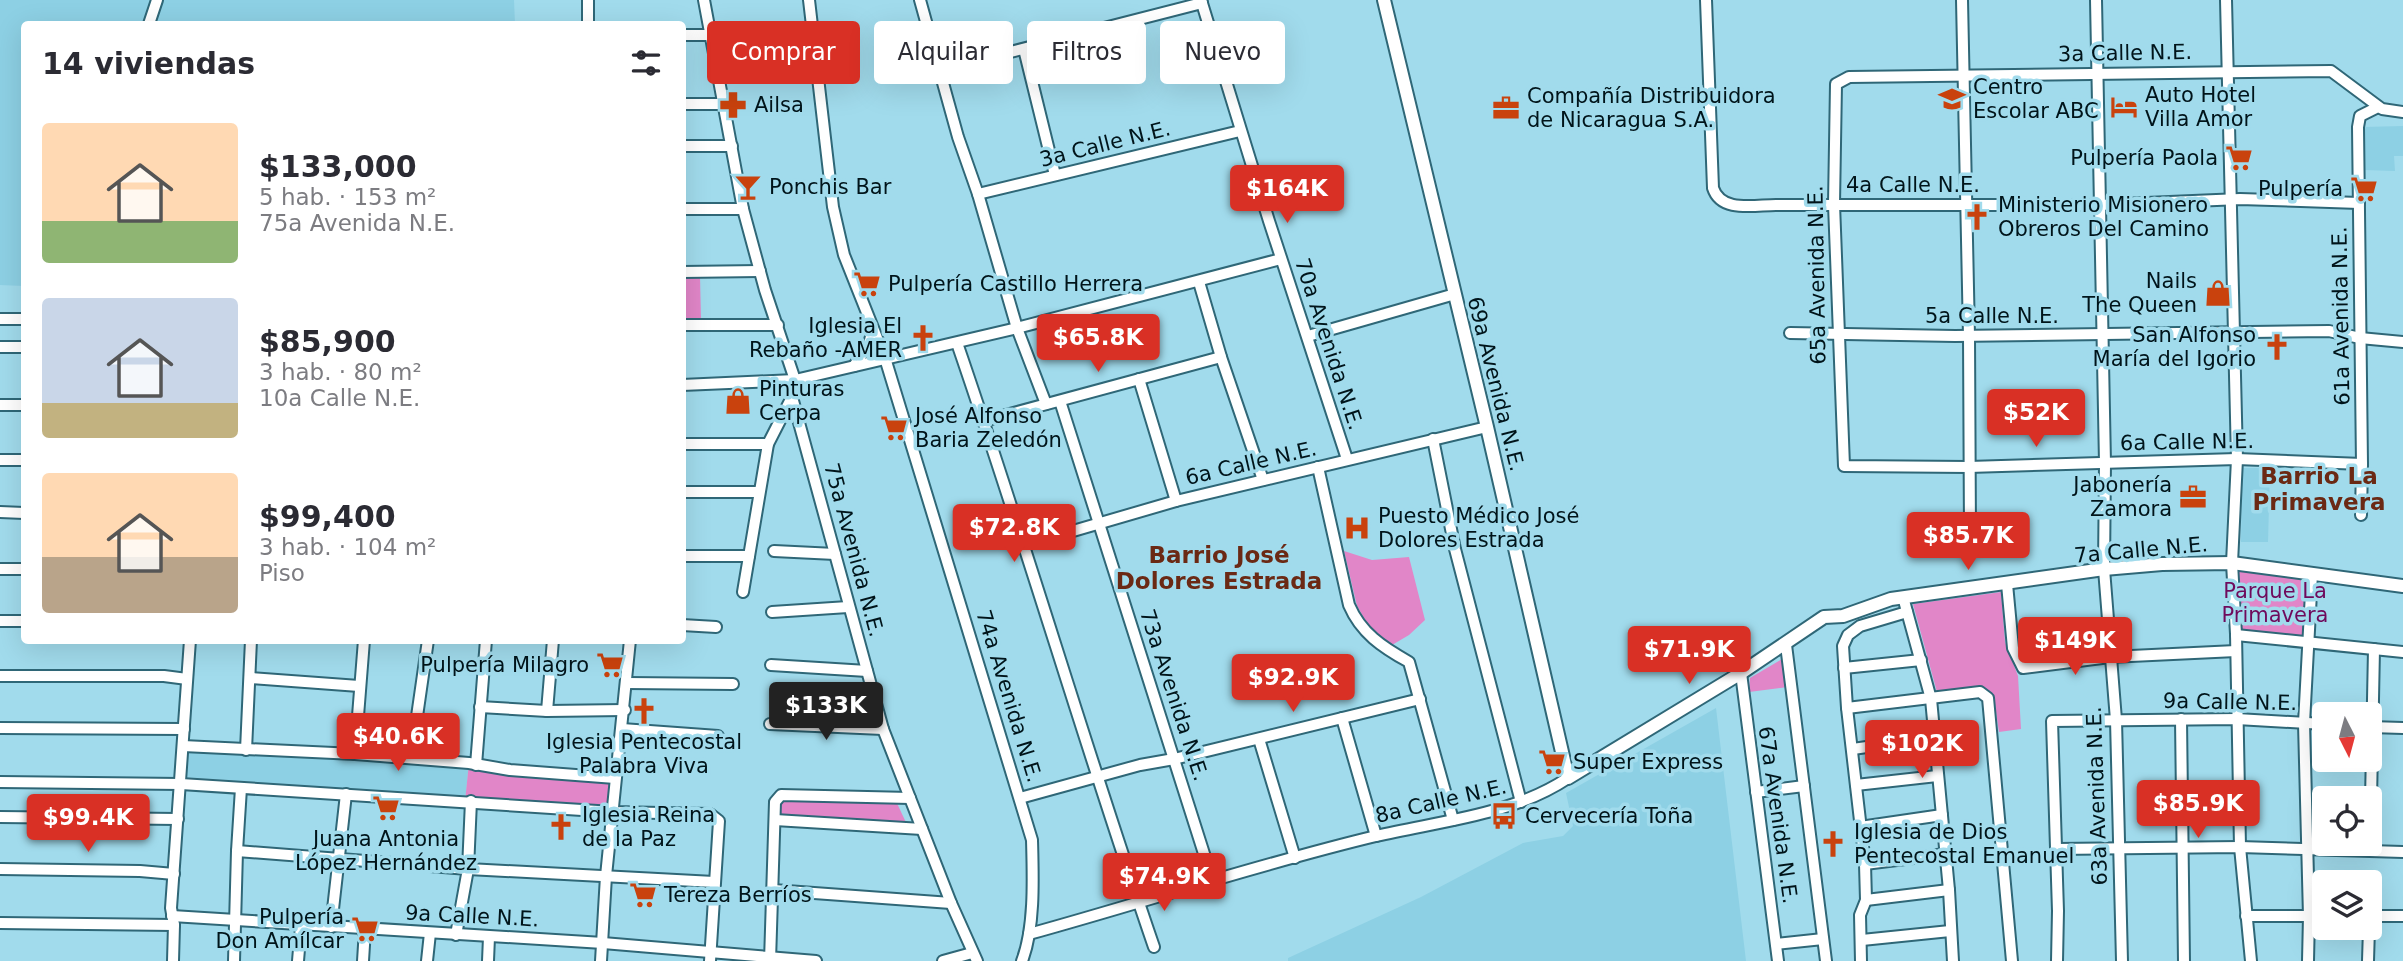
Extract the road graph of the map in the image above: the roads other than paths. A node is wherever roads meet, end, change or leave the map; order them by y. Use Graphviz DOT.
graph roads {
  1 [pos="156,0"];
  2 [pos="588,0"];
  3 [pos="704,0"];
  4 [pos="809,0"];
  5 [pos="920,0"];
  6 [pos="1384,0"];
  7 [pos="1706,0"];
  8 [pos="1962,0"];
  9 [pos="2096,0"];
  10 [pos="2226,0"];
  11 [pos="1201,2"];
  12 [pos="150,21"];
  13 [pos="588,21"];
  14 [pos="709,21"];
  15 [pos="926,21"];
  16 [pos="686,35"];
  17 [pos="707,35"];
  18 [pos="1024,49"];
  19 [pos="1013,52"];
  20 [pos="2228,71"];
  21 [pos="2097,73"];
  22 [pos="1964,75"];
  23 [pos="2351,83"];
  24 [pos="721,84"];
  25 [pos="944,84"];
  26 [pos="1836,84"];
  27 [pos="686,104"];
  28 [pos="724,104"];
  29 [pos="2378,107"];
  30 [pos="2403,111"];
  31 [pos="2360,116"];
  32 [pos="1240,131"];
  33 [pos="686,146"];
  34 [pos="732,146"];
  35 [pos="1055,175"];
  36 [pos="978,194"];
  37 [pos="2232,199"];
  38 [pos="2359,203"];
  39 [pos="1834,204"];
  40 [pos="1966,205"];
  41 [pos="2099,205"];
  42 [pos="686,209"];
  43 [pos="743,209"];
  44 [pos="1281,259"];
  45 [pos="760,271"];
  46 [pos="686,272"];
  47 [pos="1199,282"];
  48 [pos="1455,294"];
  49 [pos="0,319"];
  50 [pos="21,319"];
  51 [pos="686,324"];
  52 [pos="778,325"];
  53 [pos="873,328"];
  54 [pos="1017,328"];
  55 [pos="1790,333"];
  56 [pos="1837,333"];
  57 [pos="2235,333"];
  58 [pos="2101,335"];
  59 [pos="1308,336"];
  60 [pos="1969,336"];
  61 [pos="2360,338"];
  62 [pos="2403,342"];
  63 [pos="957,343"];
  64 [pos="0,347"];
  65 [pos="21,347"];
  66 [pos="1221,357"];
  67 [pos="885,358"];
  68 [pos="854,366"];
  69 [pos="1139,379"];
  70 [pos="792,380"];
  71 [pos="686,385"];
  72 [pos="793,400"];
  73 [pos="1060,401"];
  74 [pos="1046,404"];
  75 [pos="0,405"];
  76 [pos="21,405"];
  77 [pos="984,421"];
  78 [pos="1487,427"];
  79 [pos="1433,439"];
  80 [pos="686,443"];
  81 [pos="768,444"];
  82 [pos="1347,459"];
  83 [pos="2236,459"];
  84 [pos="0,460"];
  85 [pos="21,460"];
  86 [pos="2105,463"];
  87 [pos="2362,464"];
  88 [pos="1844,466"];
  89 [pos="1318,467"];
  90 [pos="1969,467"];
  91 [pos="1263,480"];
  92 [pos="686,492"];
  93 [pos="758,492"];
  94 [pos="1176,501"];
  95 [pos="0,512"];
  96 [pos="21,513"];
  97 [pos="2361,515"];
  98 [pos="1100,523"];
  99 [pos="1970,533"];
  100 [pos="1025,545"];
  101 [pos="774,551"];
  102 [pos="835,554"];
  103 [pos="686,555"];
  104 [pos="749,556"];
  105 [pos="2232,563"];
  106 [pos="0,569"];
  107 [pos="21,569"];
  108 [pos="2104,569"];
  109 [pos="2312,574"];
  110 [pos="2007,584"];
  111 [pos="2403,586"];
  112 [pos="743,592"];
  113 [pos="1903,597"];
  114 [pos="848,607"];
  115 [pos="772,612"];
  116 [pos="1907,612"];
  117 [pos="1824,617"];
  118 [pos="0,621"];
  119 [pos="21,621"];
  120 [pos="686,625"];
  121 [pos="716,627"];
  122 [pos="2236,635"];
  123 [pos="2308,641"];
  124 [pos="190,644"];
  125 [pos="251,644"];
  126 [pos="364,644"];
  127 [pos="427,644"];
  128 [pos="486,644"];
  129 [pos="554,644"];
  130 [pos="630,644"];
  131 [pos="1786,645"];
  132 [pos="2374,649"];
  133 [pos="2236,651"];
  134 [pos="2403,652"];
  135 [pos="2110,657"];
  136 [pos="1921,660"];
  137 [pos="771,665"];
  138 [pos="1844,668"];
  139 [pos="867,671"];
  140 [pos="1741,673"];
  141 [pos="0,676"];
  142 [pos="187,678"];
  143 [pos="251,678"];
  144 [pos="627,683"];
  145 [pos="733,684"];
  146 [pos="359,686"];
  147 [pos="1420,699"];
  148 [pos="1931,699"];
  149 [pos="2371,702"];
  150 [pos="480,707"];
  151 [pos="1847,708"];
  152 [pos="625,710"];
  153 [pos="547,711"];
  154 [pos="1342,718"];
  155 [pos="2181,719"];
  156 [pos="2237,719"];
  157 [pos="2116,720"];
  158 [pos="2304,723"];
  159 [pos="2312,723"];
  160 [pos="770,724"];
  161 [pos="2382,727"];
  162 [pos="0,728"];
  163 [pos="2403,728"];
  164 [pos="184,729"];
  165 [pos="622,729"];
  166 [pos="884,729"];
  167 [pos="718,736"];
  168 [pos="1935,737"];
  169 [pos="1259,739"];
  170 [pos="183,746"];
  171 [pos="1853,749"];
  172 [pos="246,750"];
  173 [pos="355,754"];
  174 [pos="411,758"];
  175 [pos="1174,759"];
  176 [pos="476,765"];
  177 [pos="1097,776"];
  178 [pos="1937,776"];
  179 [pos="615,778"];
  180 [pos="1568,778"];
  181 [pos="0,782"];
  182 [pos="181,785"];
  183 [pos="1856,785"];
  184 [pos="1804,786"];
  185 [pos="241,788"];
  186 [pos="1756,792"];
  187 [pos="346,794"];
  188 [pos="910,798"];
  189 [pos="1020,798"];
  190 [pos="471,801"];
  191 [pos="1521,802"];
  192 [pos="612,812"];
  193 [pos="1942,815"];
  194 [pos="0,817"];
  195 [pos="178,818"];
  196 [pos="775,820"];
  197 [pos="1453,820"];
  198 [pos="1860,827"];
  199 [pos="922,829"];
  200 [pos="1376,836"];
  201 [pos="2183,847"];
  202 [pos="2240,847"];
  203 [pos="2117,848"];
  204 [pos="2308,848"];
  205 [pos="2312,848"];
  206 [pos="2056,849"];
  207 [pos="237,850"];
  208 [pos="2382,851"];
  209 [pos="2403,852"];
  210 [pos="1945,854"];
  211 [pos="341,858"];
  212 [pos="1296,858"];
  213 [pos="1865,864"];
  214 [pos="0,869"];
  215 [pos="468,869"];
  216 [pos="174,874"];
  217 [pos="606,876"];
  218 [pos="713,881"];
  219 [pos="1213,882"];
  220 [pos="773,890"];
  221 [pos="1949,890"];
  222 [pos="1866,900"];
  223 [pos="951,903"];
  224 [pos="1139,904"];
  225 [pos="2246,916"];
  226 [pos="2309,916"];
  227 [pos="2403,916"];
  228 [pos="2382,917"];
  229 [pos="173,920"];
  230 [pos="236,921"];
  231 [pos="0,923"];
  232 [pos="301,925"];
  233 [pos="331,927"];
  234 [pos="365,929"];
  235 [pos="1950,931"];
  236 [pos="430,933"];
  237 [pos="1029,934"];
  238 [pos="456,935"];
  239 [pos="489,937"];
  240 [pos="1823,939"];
  241 [pos="1862,940"];
  242 [pos="2369,940"];
  243 [pos="603,943"];
  244 [pos="1776,944"];
  245 [pos="1154,947"];
  246 [pos="710,956"];
  247 [pos="975,957"];
  248 [pos="770,959"];
  249 [pos="173,961"];
  250 [pos="234,961"];
  251 [pos="298,961"];
  252 [pos="363,961"];
  253 [pos="427,961"];
  254 [pos="488,961"];
  255 [pos="601,961"];
  256 [pos="816,961"];
  257 [pos="943,961"];
  258 [pos="1022,961"];
  259 [pos="1778,961"];
  260 [pos="1826,961"];
  261 [pos="1861,961"];
  262 [pos="1953,961"];
  263 [pos="2012,961"];
  264 [pos="2057,961"];
  265 [pos="2122,961"];
  266 [pos="2184,961"];
  267 [pos="2251,961"];
  268 [pos="2308,961"];
  269 [pos="2368,961"];
  1 -- 12 [label="street"];
  2 -- 13 [label="street"];
  3 -- 14 [label="street"];
  4 -- 53 [label="street, 74a Avenida N.E."];
  5 -- 15 [label="street"];
  6 -- 48 [label="street, 69a Avenida N.E."];
  7 -- 39 [label="street, 4a Calle N.E."];
  8 -- 22 [label="street"];
  9 -- 21 [label="street, 63a Avenida N.E."];
  10 -- 20 [label="street"];
  11 -- 18 [label="street"];
  11 -- 32 [label="street, 70a Avenida N.E."];
  16 -- 17 [label="street"];
  18 -- 19 [label="street"];
  18 -- 35 [label="street"];
  20 -- 21 [label="street, 3a Calle N.E."];
  20 -- 23 [label="street, 3a Calle N.E."];
  20 -- 37 [label="street"];
  21 -- 22 [label="street, 3a Calle N.E."];
  21 -- 41 [label="street, 63a Avenida N.E."];
  22 -- 26 [label="street, 3a Calle N.E."];
  22 -- 40 [label="street"];
  23 -- 29 [label="street, 3a Calle N.E."];
  23 -- 31 [label="street, 61a Avenida N.E."];
  24 -- 28 [label="street"];
  25 -- 36 [label="street"];
  26 -- 39 [label="street, 65a Avenida N.E."];
  27 -- 28 [label="street"];
  28 -- 34 [label="street"];
  29 -- 30 [label="street"];
  29 -- 31 [label="street"];
  31 -- 38 [label="street, 61a Avenida N.E."];
  32 -- 35 [label="street, 3a Calle N.E."];
  32 -- 44 [label="street, 70a Avenida N.E."];
  33 -- 34 [label="street"];
  34 -- 43 [label="street"];
  35 -- 36 [label="street, 3a Calle N.E."];
  36 -- 54 [label="street"];
  37 -- 38 [label="street, 4a Calle N.E."];
  37 -- 41 [label="street, 4a Calle N.E."];
  37 -- 57 [label="street"];
  38 -- 61 [label="street, 61a Avenida N.E."];
  39 -- 40 [label="street, 4a Calle N.E."];
  39 -- 56 [label="street, 65a Avenida N.E."];
  40 -- 41 [label="street, 4a Calle N.E."];
  40 -- 60 [label="street"];
  41 -- 58 [label="street, 63a Avenida N.E."];
  42 -- 43 [label="street"];
  43 -- 45 [label="street"];
  44 -- 47 [label="street"];
  44 -- 59 [label="street, 70a Avenida N.E."];
  45 -- 46 [label="street"];
  45 -- 52 [label="street"];
  47 -- 54 [label="street"];
  47 -- 66 [label="street"];
  48 -- 59 [label="street"];
  48 -- 78 [label="street, 69a Avenida N.E."];
  49 -- 50 [label="street"];
  51 -- 52 [label="street"];
  52 -- 70 [label="street"];
  53 -- 67 [label="street, 74a Avenida N.E."];
  53 -- 68 [label="street"];
  54 -- 63 [label="street"];
  54 -- 74 [label="street"];
  55 -- 56 [label="street, 5a Calle N.E."];
  56 -- 60 [label="street, 5a Calle N.E."];
  56 -- 88 [label="street, 65a Avenida N.E."];
  57 -- 58 [label="street, 5a Calle N.E."];
  57 -- 61 [label="street, 5a Calle N.E."];
  57 -- 83 [label="street"];
  58 -- 60 [label="street, 5a Calle N.E."];
  58 -- 86 [label="street, 63a Avenida N.E."];
  59 -- 82 [label="street, 70a Avenida N.E."];
  60 -- 90 [label="street"];
  61 -- 62 [label="street, 5a Calle N.E."];
  61 -- 87 [label="street, 61a Avenida N.E."];
  63 -- 67 [label="street"];
  63 -- 77 [label="street"];
  64 -- 65 [label="street"];
  66 -- 69 [label="street"];
  66 -- 91 [label="street"];
  67 -- 68 [label="street"];
  67 -- 189 [label="street, 74a Avenida N.E."];
  68 -- 70 [label="street"];
  69 -- 73 [label="street"];
  69 -- 94 [label="street"];
  70 -- 71 [label="street"];
  70 -- 72 [label="street, 75a Avenida N.E."];
  72 -- 81 [label="street"];
  72 -- 102 [label="street, 75a Avenida N.E."];
  73 -- 74 [label="street"];
  73 -- 98 [label="street, 73a Avenida N.E."];
  74 -- 77 [label="street"];
  75 -- 76 [label="street"];
  77 -- 100 [label="street"];
  78 -- 79 [label="street, 6a Calle N.E."];
  78 -- 180 [label="street, 69a Avenida N.E."];
  79 -- 82 [label="street, 6a Calle N.E."];
  79 -- 191 [label="street"];
  80 -- 81 [label="street"];
  81 -- 93 [label="street"];
  82 -- 89 [label="street, 6a Calle N.E."];
  83 -- 86 [label="street, 6a Calle N.E."];
  83 -- 87 [label="street, 6a Calle N.E."];
  83 -- 105 [label="street"];
  84 -- 85 [label="street"];
  86 -- 90 [label="street, 6a Calle N.E."];
  86 -- 108 [label="street, 63a Avenida N.E."];
  87 -- 97 [label="street, 61a Avenida N.E."];
  88 -- 90 [label="street, 6a Calle N.E."];
  89 -- 91 [label="street, 6a Calle N.E."];
  89 -- 147 [label="street"];
  90 -- 99 [label="street"];
  91 -- 94 [label="street, 6a Calle N.E."];
  92 -- 93 [label="street"];
  93 -- 104 [label="street"];
  94 -- 98 [label="street, 6a Calle N.E."];
  95 -- 96 [label="street"];
  98 -- 100 [label="street, 6a Calle N.E."];
  98 -- 175 [label="street, 73a Avenida N.E."];
  100 -- 177 [label="street"];
  101 -- 102 [label="street"];
  102 -- 114 [label="street, 75a Avenida N.E."];
  103 -- 104 [label="street"];
  104 -- 112 [label="street"];
  105 -- 108 [label="street, 7a Calle N.E."];
  105 -- 109 [label="street, 7a Calle N.E."];
  105 -- 122 [label="street"];
  106 -- 107 [label="street"];
  108 -- 110 [label="street, 7a Calle N.E."];
  108 -- 135 [label="street, 63a Avenida N.E."];
  109 -- 111 [label="street, 7a Calle N.E."];
  109 -- 123 [label="street"];
  110 -- 113 [label="street, 7a Calle N.E."];
  110 -- 135 [label="street"];
  113 -- 116 [label="street"];
  113 -- 117 [label="street, 7a Calle N.E."];
  114 -- 115 [label="street"];
  114 -- 139 [label="street, 75a Avenida N.E."];
  116 -- 136 [label="street"];
  116 -- 138 [label="street"];
  117 -- 131 [label="street, 8a Calle N.E."];
  118 -- 119 [label="street"];
  120 -- 121 [label="street"];
  122 -- 123 [label="street"];
  122 -- 133 [label="street"];
  123 -- 132 [label="street"];
  123 -- 158 [label="street"];
  124 -- 142 [label="street"];
  125 -- 143 [label="street"];
  126 -- 146 [label="street"];
  127 -- 174 [label="street"];
  128 -- 150 [label="street"];
  129 -- 153 [label="street"];
  130 -- 144 [label="street"];
  131 -- 140 [label="street, 8a Calle N.E."];
  131 -- 184 [label="street"];
  132 -- 134 [label="street"];
  132 -- 149 [label="street"];
  133 -- 135 [label="street"];
  133 -- 156 [label="street"];
  135 -- 157 [label="street, 63a Avenida N.E."];
  136 -- 138 [label="street"];
  136 -- 148 [label="street"];
  137 -- 139 [label="street"];
  138 -- 151 [label="street"];
  139 -- 166 [label="street, 75a Avenida N.E."];
  140 -- 180 [label="street, 8a Calle N.E."];
  140 -- 186 [label="street, 67a Avenida N.E."];
  141 -- 142 [label="street"];
  142 -- 164 [label="street"];
  143 -- 146 [label="street"];
  143 -- 172 [label="street"];
  144 -- 145 [label="street"];
  144 -- 152 [label="street"];
  146 -- 173 [label="street"];
  147 -- 154 [label="street"];
  147 -- 197 [label="street"];
  148 -- 151 [label="street"];
  148 -- 168 [label="street"];
  148 -- 263 [label="street"];
  150 -- 153 [label="street"];
  150 -- 176 [label="street"];
  151 -- 171 [label="street"];
  152 -- 153 [label="street"];
  152 -- 165 [label="street"];
  154 -- 169 [label="street"];
  154 -- 200 [label="street"];
  155 -- 156 [label="street, 9a Calle N.E."];
  155 -- 157 [label="street, 9a Calle N.E."];
  155 -- 201 [label="street"];
  156 -- 158 [label="street, 9a Calle N.E."];
  156 -- 202 [label="street"];
  157 -- 203 [label="street, 63a Avenida N.E."];
  157 -- 206 [label="street, 9a Calle N.E."];
  158 -- 159 [label="street, 9a Calle N.E."];
  158 -- 204 [label="street"];
  160 -- 166 [label="street"];
  161 -- 163 [label="street"];
  162 -- 164 [label="street"];
  164 -- 170 [label="street"];
  165 -- 167 [label="street"];
  165 -- 179 [label="street"];
  166 -- 188 [label="street, 75a Avenida N.E."];
  168 -- 171 [label="street"];
  168 -- 178 [label="street"];
  169 -- 175 [label="street"];
  169 -- 212 [label="street"];
  170 -- 172 [label="street"];
  170 -- 182 [label="street"];
  171 -- 183 [label="street"];
  172 -- 173 [label="street"];
  173 -- 174 [label="street"];
  174 -- 176 [label="street"];
  175 -- 177 [label="street"];
  175 -- 219 [label="street, 73a Avenida N.E."];
  176 -- 179 [label="street"];
  177 -- 189 [label="street"];
  177 -- 224 [label="street"];
  178 -- 183 [label="street"];
  178 -- 193 [label="street"];
  179 -- 192 [label="street"];
  180 -- 191 [label="street, 8a Calle N.E."];
  181 -- 182 [label="street"];
  182 -- 185 [label="street"];
  182 -- 195 [label="street"];
  183 -- 198 [label="street"];
  184 -- 186 [label="street"];
  184 -- 240 [label="street"];
  185 -- 187 [label="street"];
  185 -- 207 [label="street"];
  186 -- 244 [label="street, 67a Avenida N.E."];
  187 -- 190 [label="street"];
  187 -- 211 [label="street"];
  188 -- 196 [label="street"];
  188 -- 199 [label="street, 75a Avenida N.E."];
  189 -- 237 [label="street, 74a Avenida N.E."];
  190 -- 192 [label="street"];
  190 -- 215 [label="street"];
  191 -- 197 [label="street, 8a Calle N.E."];
  192 -- 217 [label="street"];
  192 -- 218 [label="street"];
  193 -- 198 [label="street"];
  193 -- 210 [label="street"];
  194 -- 195 [label="street"];
  195 -- 216 [label="street"];
  196 -- 199 [label="street"];
  196 -- 220 [label="street"];
  197 -- 200 [label="street, 8a Calle N.E."];
  198 -- 213 [label="street"];
  199 -- 223 [label="street, 75a Avenida N.E."];
  200 -- 212 [label="street, 8a Calle N.E."];
  201 -- 202 [label="street"];
  201 -- 203 [label="street"];
  201 -- 266 [label="street"];
  202 -- 204 [label="street"];
  202 -- 225 [label="street"];
  203 -- 206 [label="street"];
  203 -- 265 [label="street, 63a Avenida N.E."];
  204 -- 205 [label="street"];
  204 -- 226 [label="street"];
  206 -- 264 [label="street"];
  207 -- 211 [label="street"];
  207 -- 230 [label="street"];
  208 -- 209 [label="street"];
  210 -- 213 [label="street"];
  210 -- 221 [label="street"];
  211 -- 215 [label="street"];
  211 -- 233 [label="street"];
  212 -- 219 [label="street, 8a Calle N.E."];
  213 -- 222 [label="street"];
  214 -- 216 [label="street"];
  215 -- 217 [label="street"];
  215 -- 238 [label="street"];
  216 -- 229 [label="street"];
  217 -- 218 [label="street"];
  217 -- 243 [label="street"];
  218 -- 246 [label="street"];
  219 -- 224 [label="street, 8a Calle N.E."];
  220 -- 223 [label="street"];
  220 -- 248 [label="street"];
  221 -- 222 [label="street"];
  221 -- 235 [label="street"];
  222 -- 241 [label="street"];
  223 -- 247 [label="street, 75a Avenida N.E."];
  224 -- 237 [label="street, 8a Calle N.E."];
  224 -- 245 [label="street"];
  225 -- 226 [label="street"];
  225 -- 267 [label="street"];
  226 -- 268 [label="street"];
  227 -- 228 [label="street"];
  229 -- 230 [label="street, 9a Calle N.E."];
  229 -- 231 [label="street, 9a Calle N.E."];
  229 -- 249 [label="street"];
  230 -- 232 [label="street, 9a Calle N.E."];
  230 -- 250 [label="street"];
  232 -- 233 [label="street, 9a Calle N.E."];
  232 -- 251 [label="street"];
  233 -- 234 [label="street, 9a Calle N.E."];
  234 -- 236 [label="street, 9a Calle N.E."];
  234 -- 252 [label="street"];
  235 -- 241 [label="street"];
  235 -- 262 [label="street"];
  236 -- 238 [label="street, 9a Calle N.E."];
  236 -- 253 [label="street"];
  237 -- 258 [label="street, 74a Avenida N.E."];
  238 -- 239 [label="street, 9a Calle N.E."];
  239 -- 243 [label="street, 9a Calle N.E."];
  239 -- 254 [label="street"];
  240 -- 244 [label="street"];
  240 -- 260 [label="street"];
  241 -- 261 [label="street"];
  242 -- 269 [label="street"];
  243 -- 246 [label="street, 9a Calle N.E."];
  243 -- 255 [label="street"];
  244 -- 259 [label="street, 67a Avenida N.E."];
  246 -- 248 [label="street, 9a Calle N.E."];
  247 -- 257 [label="street"];
  248 -- 256 [label="street, 9a Calle N.E."];
}
